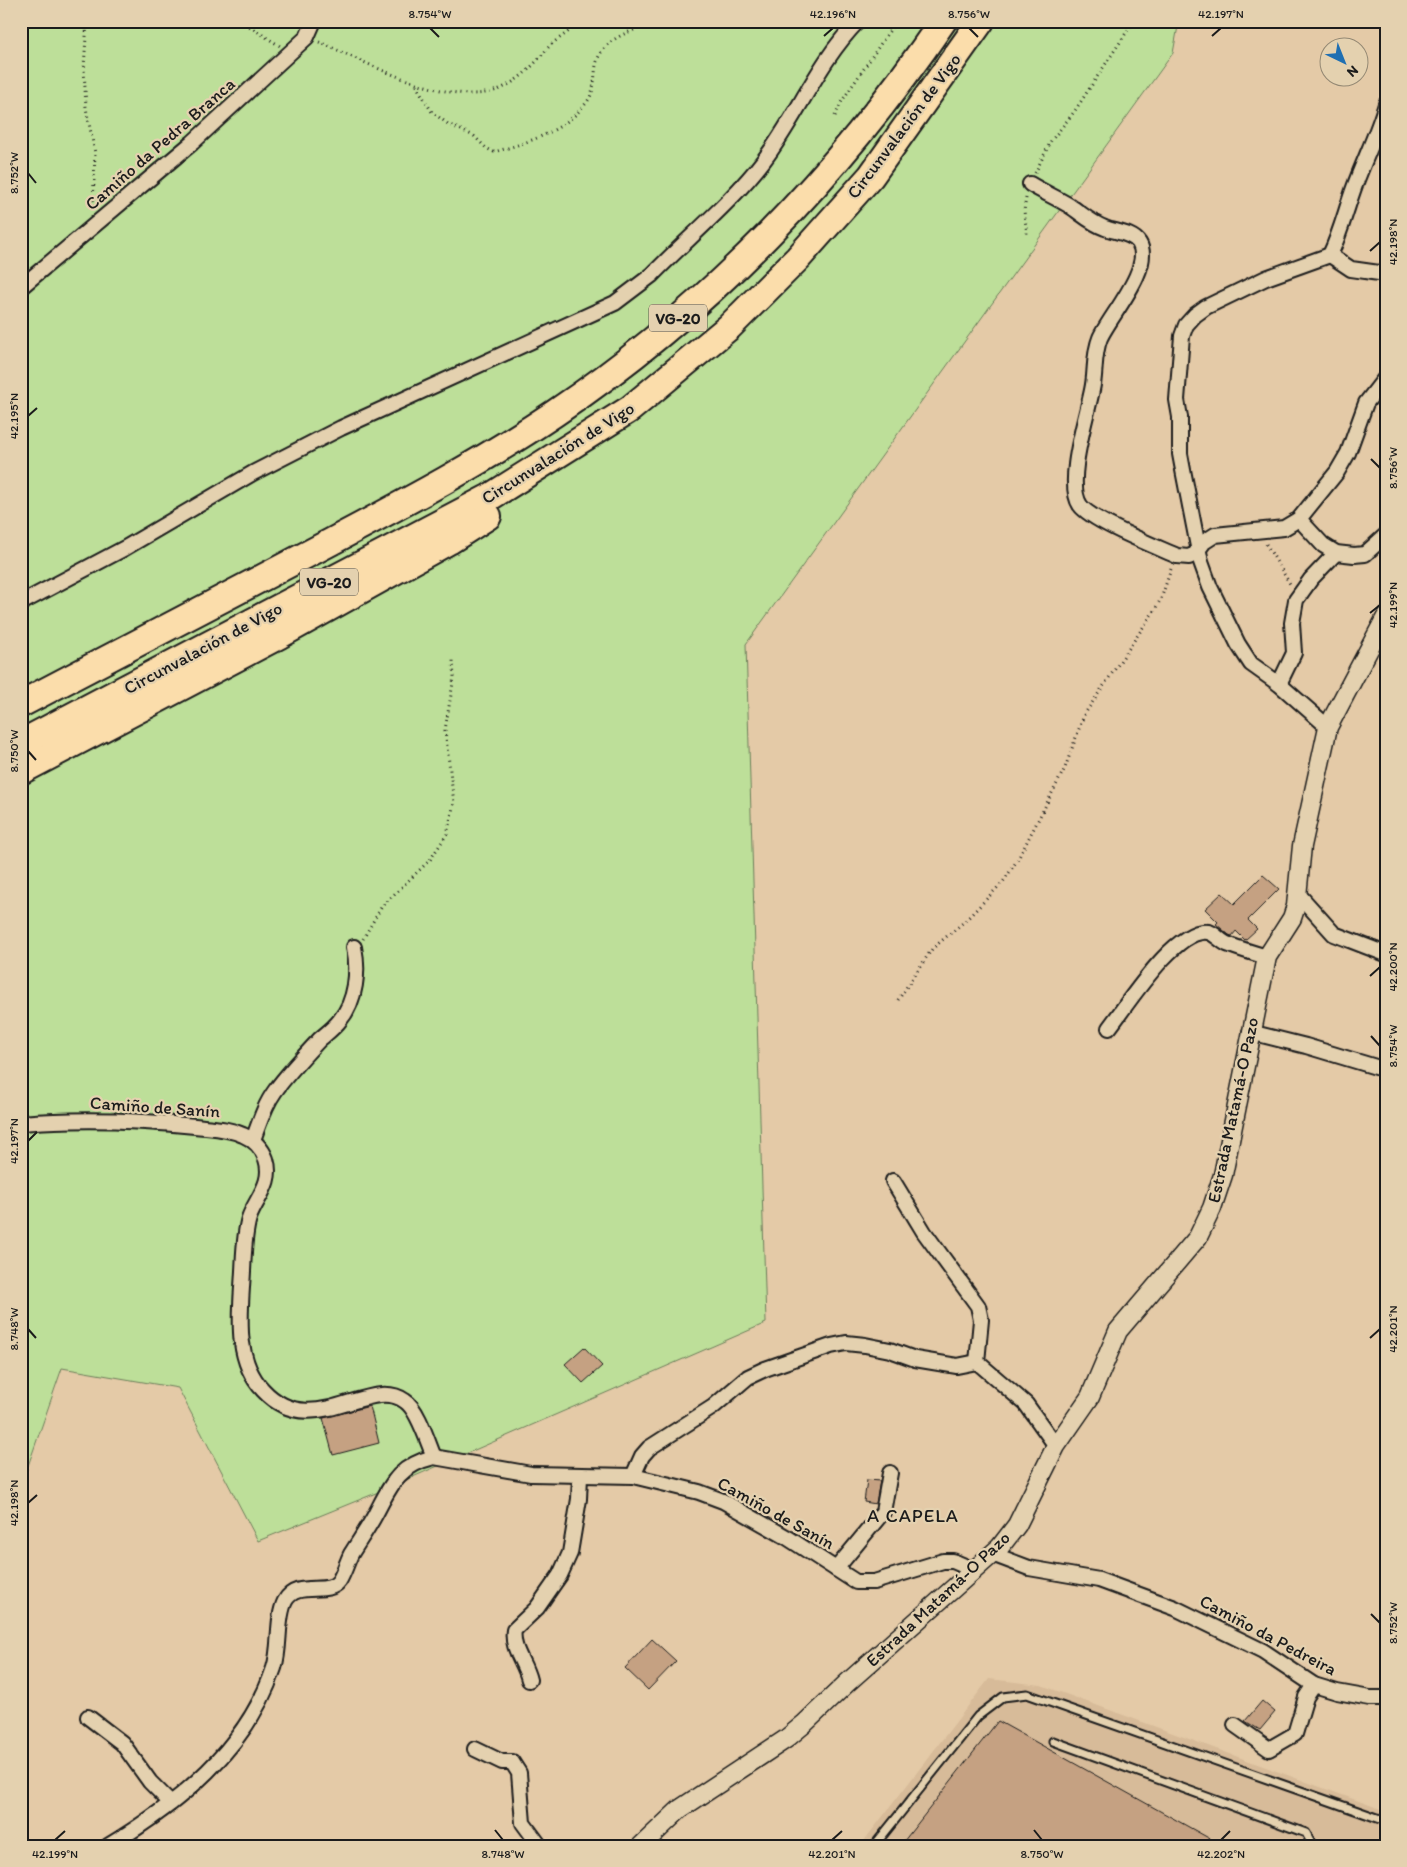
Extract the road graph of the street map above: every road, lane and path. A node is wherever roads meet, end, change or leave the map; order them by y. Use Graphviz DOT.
graph roads {
  1 [pos="87,21"];
  2 [pos="242,21"];
  3 [pos="314,21"];
  4 [pos="578,21"];
  5 [pos="662,21"];
  6 [pos="858,21"];
  7 [pos="896,21"];
  8 [pos="943,21"];
  9 [pos="981,21"];
  10 [pos="1134,21"];
  11 [pos="307,37"];
  12 [pos="292,51"];
  13 [pos="416,85"];
  14 [pos="1386,104"];
  15 [pos="835,116"];
  16 [pos="1030,184"];
  17 [pos="96,225"];
  18 [pos="1027,234"];
  19 [pos="1330,255"];
  20 [pos="1386,274"];
  21 [pos="21,288"];
  22 [pos="1386,377"];
  23 [pos="630,409"];
  24 [pos="1299,519"];
  25 [pos="1257,531"];
  26 [pos="1386,535"];
  27 [pos="1200,548"];
  28 [pos="1336,553"];
  29 [pos="1177,556"];
  30 [pos="1296,600"];
  31 [pos="21,603"];
  32 [pos="1386,617"];
  33 [pos="104,660"];
  34 [pos="453,660"];
  35 [pos="1279,684"];
  36 [pos="21,687"];
  37 [pos="21,704"];
  38 [pos="1328,727"];
  39 [pos="21,743"];
  40 [pos="21,771"];
  41 [pos="1298,895"];
  42 [pos="354,947"];
  43 [pos="1386,954"];
  44 [pos="1267,957"];
  45 [pos="898,1000"];
  46 [pos="1109,1028"];
  47 [pos="1250,1032"];
  48 [pos="1386,1070"];
  49 [pos="21,1123"];
  50 [pos="253,1140"];
  51 [pos="893,1181"];
  52 [pos="977,1362"];
  53 [pos="1056,1446"];
  54 [pos="434,1457"];
  55 [pos="890,1473"];
  56 [pos="580,1476"];
  57 [pos="633,1476"];
  58 [pos="992,1554"];
  59 [pos="836,1569"];
  60 [pos="974,1570"];
  61 [pos="529,1680"];
  62 [pos="1314,1685"];
  63 [pos="1386,1698"];
  64 [pos="88,1717"];
  65 [pos="1235,1725"];
  66 [pos="1053,1741"];
  67 [pos="475,1748"];
  68 [pos="171,1803"];
  69 [pos="1386,1821"];
  70 [pos="108,1846"];
  71 [pos="540,1846"];
  72 [pos="641,1846"];
  73 [pos="874,1846"];
  74 [pos="1314,1846"];
  1 -- 17 [label="path"];
  2 -- 12 [label="path"];
  3 -- 11 [label="street, Camiño da Pedra Branca"];
  4 -- 13 [label="path"];
  5 -- 13 [label="path"];
  6 -- 31 [label="street"];
  7 -- 15 [label="path"];
  8 -- 33 [label="highway, Circunvalación de Vigo / VG-20"];
  9 -- 23 [label="highway, Circunvalación de Vigo / VG-20"];
  10 -- 16 [label="path"];
  11 -- 12 [label="street, Camiño da Pedra Branca"];
  11 -- 13 [label="path"];
  12 -- 17 [label="street, Camiño da Pedra Branca"];
  14 -- 19 [label="street"];
  16 -- 18 [label="path"];
  16 -- 29 [label="street"];
  17 -- 21 [label="street, Camiño da Pedra Branca"];
  19 -- 20 [label="street"];
  19 -- 27 [label="street"];
  22 -- 24 [label="street"];
  23 -- 39 [label="highway, Circunvalación de Vigo / VG-20"];
  23 -- 40 [label="highway"];
  24 -- 25 [label="street"];
  24 -- 28 [label="street"];
  25 -- 27 [label="street"];
  25 -- 30 [label="path"];
  26 -- 28 [label="street"];
  27 -- 29 [label="street"];
  27 -- 35 [label="street"];
  28 -- 30 [label="street"];
  29 -- 45 [label="path"];
  30 -- 35 [label="street"];
  32 -- 38 [label="street, Estrada Matamá-O Pazo"];
  33 -- 36 [label="highway"];
  33 -- 37 [label="highway, Circunvalación de Vigo / VG-20"];
  34 -- 42 [label="path"];
  35 -- 38 [label="street"];
  38 -- 41 [label="street, Estrada Matamá-O Pazo"];
  41 -- 43 [label="street"];
  41 -- 44 [label="street, Estrada Matamá-O Pazo"];
  42 -- 50 [label="street"];
  44 -- 46 [label="street"];
  44 -- 47 [label="street, Estrada Matamá-O Pazo"];
  47 -- 48 [label="street"];
  47 -- 53 [label="street, Estrada Matamá-O Pazo"];
  49 -- 50 [label="street, Camiño de Sanín"];
  50 -- 54 [label="street"];
  51 -- 52 [label="street"];
  52 -- 53 [label="street"];
  52 -- 57 [label="street"];
  53 -- 58 [label="street, Estrada Matamá-O Pazo"];
  54 -- 56 [label="street, Camiño de Sanín"];
  54 -- 68 [label="street"];
  55 -- 59 [label="street"];
  56 -- 57 [label="street, Camiño de Sanín"];
  56 -- 61 [label="street"];
  57 -- 59 [label="street, Camiño de Sanín"];
  58 -- 60 [label="street, Estrada Matamá-O Pazo"];
  58 -- 62 [label="street, Camiño da Pedreira"];
  59 -- 60 [label="street, Camiño de Sanín"];
  60 -- 72 [label="street, Estrada Matamá-O Pazo"];
  62 -- 63 [label="street, Camiño da Pedreira"];
  62 -- 65 [label="street"];
  64 -- 68 [label="street"];
  66 -- 74 [label="lane"];
  67 -- 71 [label="street"];
  68 -- 70 [label="street"];
  69 -- 73 [label="lane"];
}
